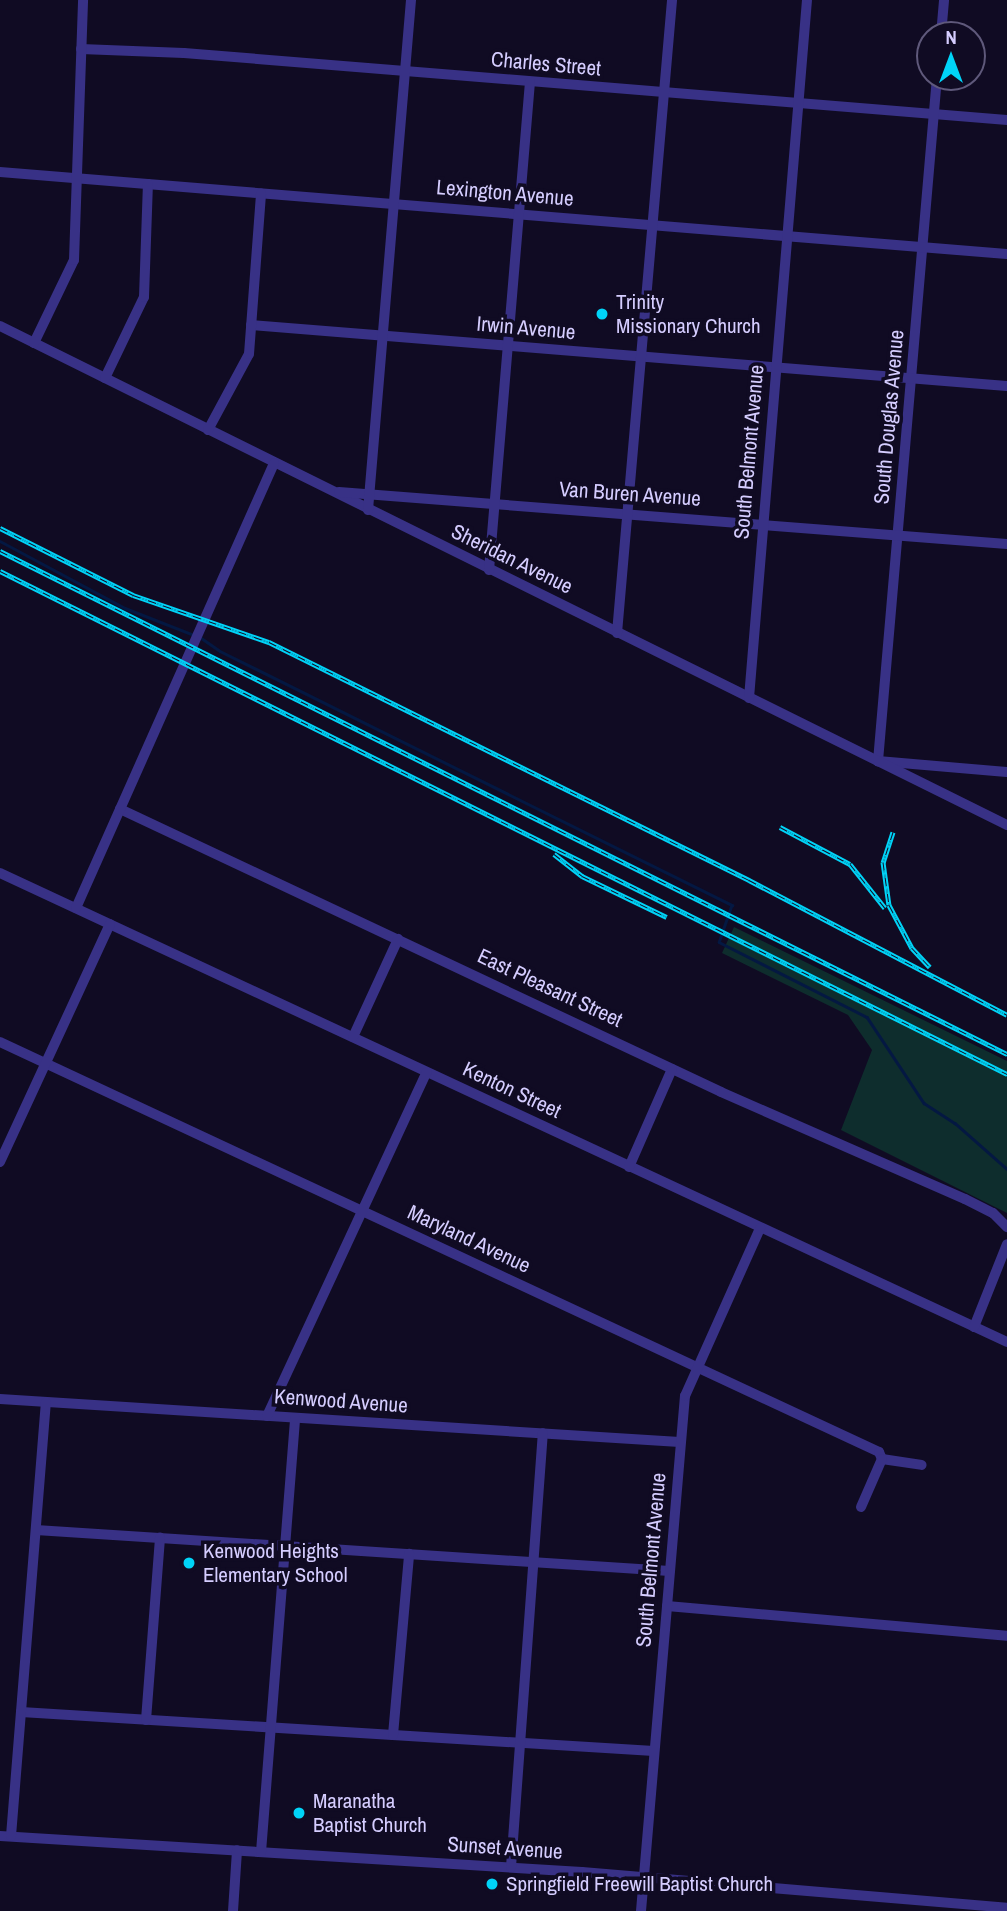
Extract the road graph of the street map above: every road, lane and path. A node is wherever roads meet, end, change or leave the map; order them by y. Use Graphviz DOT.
graph roads {
  1 [pos="83,0"];
  2 [pos="411,0"];
  3 [pos="672,0"];
  4 [pos="807,0"];
  5 [pos="944,0"];
  6 [pos="942,21"];
  7 [pos="82,49"];
  8 [pos="405,71"];
  9 [pos="530,82"];
  10 [pos="936,91"];
  11 [pos="663,93"];
  12 [pos="798,103"];
  13 [pos="934,114"];
  14 [pos="1007,120"];
  15 [pos="0,172"];
  16 [pos="78,178"];
  17 [pos="148,184"];
  18 [pos="261,193"];
  19 [pos="394,204"];
  20 [pos="519,214"];
  21 [pos="652,225"];
  22 [pos="787,236"];
  23 [pos="923,247"];
  24 [pos="1007,254"];
  25 [pos="251,325"];
  26 [pos="0,326"];
  27 [pos="382,336"];
  28 [pos="34,343"];
  29 [pos="508,346"];
  30 [pos="640,357"];
  31 [pos="775,368"];
  32 [pos="105,378"];
  33 [pos="911,379"];
  34 [pos="1007,386"];
  35 [pos="208,430"];
  36 [pos="274,463"];
  37 [pos="333,492"];
  38 [pos="370,494"];
  39 [pos="494,503"];
  40 [pos="368,510"];
  41 [pos="627,513"];
  42 [pos="762,524"];
  43 [pos="898,535"];
  44 [pos="1007,544"];
  45 [pos="489,570"];
  46 [pos="617,633"];
  47 [pos="748,698"];
  48 [pos="878,761"];
  49 [pos="1007,772"];
  50 [pos="120,809"];
  51 [pos="1007,825"];
  52 [pos="0,873"];
  53 [pos="76,908"];
  54 [pos="110,924"];
  55 [pos="398,939"];
  56 [pos="353,1037"];
  57 [pos="0,1042"];
  58 [pos="46,1063"];
  59 [pos="672,1069"];
  60 [pos="426,1072"];
  61 [pos="0,1162"];
  62 [pos="629,1167"];
  63 [pos="362,1211"];
  64 [pos="1007,1227"];
  65 [pos="760,1228"];
  66 [pos="1007,1244"];
  67 [pos="974,1328"];
  68 [pos="1007,1342"];
  69 [pos="695,1366"];
  70 [pos="0,1399"];
  71 [pos="46,1402"];
  72 [pos="267,1416"];
  73 [pos="295,1418"];
  74 [pos="543,1433"];
  75 [pos="680,1442"];
  76 [pos="883,1458"];
  77 [pos="922,1465"];
  78 [pos="861,1507"];
  79 [pos="36,1530"];
  80 [pos="160,1538"];
  81 [pos="285,1546"];
  82 [pos="409,1554"];
  83 [pos="533,1562"];
  84 [pos="670,1571"];
  85 [pos="667,1606"];
  86 [pos="1007,1636"];
  87 [pos="21,1712"];
  88 [pos="146,1720"];
  89 [pos="271,1727"];
  90 [pos="393,1735"];
  91 [pos="520,1743"];
  92 [pos="654,1751"];
  93 [pos="6,1836"];
  94 [pos="237,1850"];
  95 [pos="261,1852"];
  96 [pos="510,1867"];
  97 [pos="643,1877"];
  98 [pos="917,1906"];
  99 [pos="1007,1908"];
  100 [pos="233,1911"];
  101 [pos="641,1911"];
  1 -- 7 [label="street"];
  2 -- 8 [label="street"];
  3 -- 11 [label="street"];
  4 -- 12 [label="street, South Belmont Avenue"];
  5 -- 6 [label="street"];
  7 -- 8 [label="street, Charles Street"];
  7 -- 16 [label="street"];
  8 -- 9 [label="street, Charles Street"];
  8 -- 19 [label="street"];
  9 -- 11 [label="street, Charles Street"];
  9 -- 20 [label="street"];
  10 -- 13 [label="street, South Douglas Avenue"];
  11 -- 12 [label="street, Charles Street"];
  11 -- 21 [label="street"];
  12 -- 13 [label="street, Charles Street"];
  12 -- 22 [label="street, South Belmont Avenue"];
  13 -- 14 [label="street, Charles Street"];
  13 -- 23 [label="street, South Douglas Avenue"];
  15 -- 16 [label="street, Lexington Avenue"];
  16 -- 17 [label="street, Lexington Avenue"];
  16 -- 28 [label="street"];
  17 -- 18 [label="street, Lexington Avenue"];
  17 -- 32 [label="street"];
  18 -- 19 [label="street, Lexington Avenue"];
  18 -- 25 [label="street"];
  19 -- 20 [label="street, Lexington Avenue"];
  19 -- 27 [label="street"];
  20 -- 21 [label="street, Lexington Avenue"];
  20 -- 29 [label="street"];
  21 -- 22 [label="street, Lexington Avenue"];
  21 -- 30 [label="street"];
  22 -- 23 [label="street, Lexington Avenue"];
  22 -- 31 [label="street, South Belmont Avenue"];
  23 -- 24 [label="street, Lexington Avenue"];
  23 -- 33 [label="street, South Douglas Avenue"];
  25 -- 27 [label="street, Irwin Avenue"];
  25 -- 35 [label="street"];
  26 -- 28 [label="street, Sheridan Avenue"];
  27 -- 29 [label="street, Irwin Avenue"];
  27 -- 38 [label="street"];
  28 -- 32 [label="street, Sheridan Avenue"];
  29 -- 30 [label="street, Irwin Avenue"];
  29 -- 39 [label="street"];
  30 -- 31 [label="street, Irwin Avenue"];
  30 -- 41 [label="street"];
  31 -- 33 [label="street, Irwin Avenue"];
  31 -- 42 [label="street, South Belmont Avenue"];
  32 -- 35 [label="street, Sheridan Avenue"];
  33 -- 34 [label="street, Irwin Avenue"];
  33 -- 43 [label="street, South Douglas Avenue"];
  35 -- 36 [label="street, Sheridan Avenue"];
  36 -- 37 [label="street, Sheridan Avenue"];
  36 -- 50 [label="street"];
  37 -- 38 [label="street, Van Buren Avenue"];
  37 -- 40 [label="street, Sheridan Avenue"];
  38 -- 39 [label="street, Van Buren Avenue"];
  38 -- 40 [label="street"];
  39 -- 41 [label="street, Van Buren Avenue"];
  39 -- 45 [label="street"];
  40 -- 45 [label="street, Sheridan Avenue"];
  41 -- 42 [label="street, Van Buren Avenue"];
  41 -- 46 [label="street"];
  42 -- 43 [label="street, Van Buren Avenue"];
  42 -- 47 [label="street, South Belmont Avenue"];
  43 -- 44 [label="street, Van Buren Avenue"];
  43 -- 48 [label="street, South Douglas Avenue"];
  45 -- 46 [label="street, Sheridan Avenue"];
  46 -- 47 [label="street, Sheridan Avenue"];
  47 -- 48 [label="street, Sheridan Avenue"];
  48 -- 49 [label="street"];
  48 -- 51 [label="street, Sheridan Avenue"];
  50 -- 53 [label="street"];
  50 -- 55 [label="street, East Pleasant Street"];
  52 -- 53 [label="street, Kenton Street"];
  53 -- 54 [label="street, Kenton Street"];
  54 -- 56 [label="street, Kenton Street"];
  54 -- 58 [label="street"];
  55 -- 56 [label="street"];
  55 -- 59 [label="street, East Pleasant Street"];
  56 -- 60 [label="street, Kenton Street"];
  57 -- 58 [label="street, Maryland Avenue"];
  58 -- 61 [label="street"];
  58 -- 63 [label="street, Maryland Avenue"];
  59 -- 62 [label="street"];
  59 -- 64 [label="street, East Pleasant Street"];
  60 -- 62 [label="street, Kenton Street"];
  60 -- 63 [label="street"];
  62 -- 65 [label="street, Kenton Street"];
  63 -- 69 [label="street, Maryland Avenue"];
  63 -- 72 [label="street"];
  65 -- 67 [label="street, Kenton Street"];
  65 -- 69 [label="street, South Belmont Avenue"];
  66 -- 67 [label="street"];
  67 -- 68 [label="street, Kenton Street"];
  69 -- 75 [label="street, South Belmont Avenue"];
  69 -- 76 [label="street, Maryland Avenue"];
  70 -- 71 [label="street, Kenwood Avenue"];
  71 -- 72 [label="street, Kenwood Avenue"];
  71 -- 79 [label="street"];
  72 -- 73 [label="street, Kenwood Avenue"];
  73 -- 74 [label="street, Kenwood Avenue"];
  73 -- 81 [label="street"];
  74 -- 75 [label="street, Kenwood Avenue"];
  74 -- 83 [label="street"];
  75 -- 84 [label="street, South Belmont Avenue"];
  76 -- 77 [label="street, Maryland Avenue"];
  76 -- 78 [label="street"];
  79 -- 80 [label="street"];
  79 -- 87 [label="street"];
  80 -- 81 [label="street"];
  80 -- 88 [label="street"];
  81 -- 82 [label="street"];
  81 -- 89 [label="street"];
  82 -- 83 [label="street"];
  82 -- 90 [label="street"];
  83 -- 84 [label="street"];
  83 -- 91 [label="street"];
  84 -- 85 [label="street, South Belmont Avenue"];
  85 -- 86 [label="street"];
  85 -- 92 [label="street, South Belmont Avenue"];
  87 -- 88 [label="street"];
  87 -- 93 [label="street"];
  88 -- 89 [label="street"];
  89 -- 90 [label="street"];
  89 -- 95 [label="street"];
  90 -- 91 [label="street"];
  91 -- 92 [label="street"];
  91 -- 96 [label="street"];
  92 -- 97 [label="street, South Belmont Avenue"];
  93 -- 94 [label="street, Sunset Avenue"];
  94 -- 95 [label="street, Sunset Avenue"];
  94 -- 100 [label="street"];
  95 -- 96 [label="street, Sunset Avenue"];
  96 -- 97 [label="street, Sunset Avenue"];
  97 -- 98 [label="street, Sunset Avenue"];
  97 -- 101 [label="street, South Belmont Avenue"];
  98 -- 99 [label="street, Sunset Avenue"];
}
